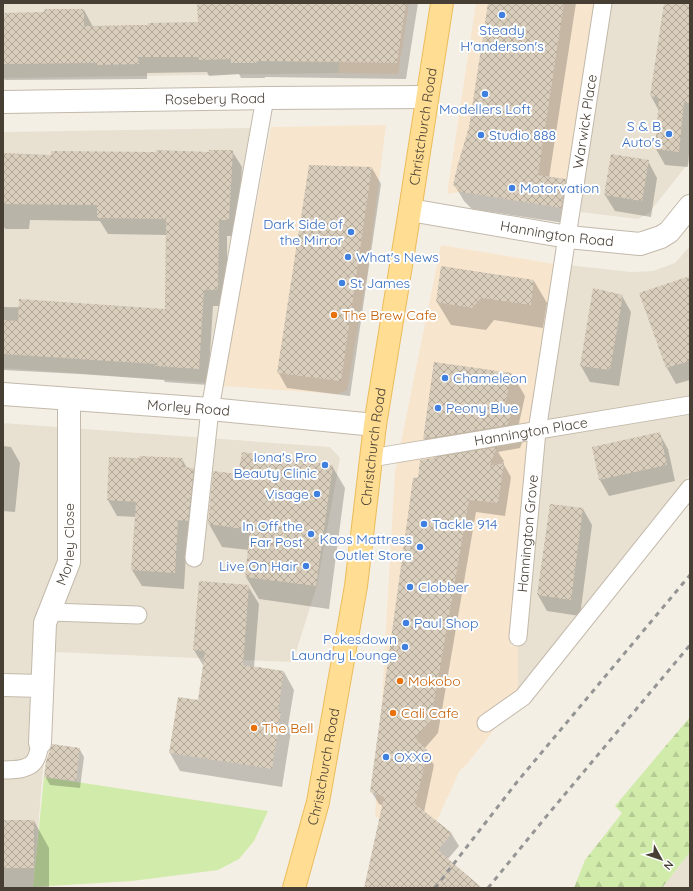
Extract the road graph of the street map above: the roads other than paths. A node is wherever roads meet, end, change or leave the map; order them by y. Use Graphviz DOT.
graph roads {
  1 [pos="442,3"];
  2 [pos="603,3"];
  3 [pos="427,97"];
  4 [pos="265,98"];
  5 [pos="3,102"];
  6 [pos="690,206"];
  7 [pos="410,210"];
  8 [pos="568,237"];
  9 [pos="3,394"];
  10 [pos="70,399"];
  11 [pos="690,405"];
  12 [pos="210,409"];
  13 [pos="375,425"];
  14 [pos="537,430"];
  15 [pos="371,458"];
  16 [pos="690,488"];
  17 [pos="194,558"];
  18 [pos="50,612"];
  19 [pos="138,615"];
  20 [pos="518,637"];
  21 [pos="3,685"];
  22 [pos="42,686"];
  23 [pos="486,723"];
  24 [pos="40,743"];
  25 [pos="3,770"];
  26 [pos="294,888"];
  1 -- 3 [label="main road, Christchurch Road"];
  2 -- 8 [label="lane, Warwick Place"];
  3 -- 4 [label="street, Rosebery Road"];
  3 -- 7 [label="main road, Christchurch Road"];
  4 -- 5 [label="street, Rosebery Road"];
  4 -- 12 [label="lane"];
  6 -- 8 [label="street, Hannington Road"];
  7 -- 8 [label="street, Hannington Road"];
  7 -- 13 [label="main road, Christchurch Road"];
  8 -- 14 [label="lane, Warwick Place"];
  9 -- 10 [label="street, Morley Road"];
  10 -- 12 [label="street, Morley Road"];
  10 -- 18 [label="street, Morley Close"];
  11 -- 14 [label="lane, Hannington Place"];
  12 -- 13 [label="street, Morley Road"];
  12 -- 17 [label="lane"];
  13 -- 15 [label="main road, Christchurch Road"];
  14 -- 15 [label="lane, Hannington Place"];
  14 -- 20 [label="lane, Hannington Grove"];
  15 -- 26 [label="main road, Christchurch Road"];
  16 -- 23 [label="lane"];
  18 -- 19 [label="lane"];
  18 -- 22 [label="street, Morley Close"];
  21 -- 22 [label="street"];
  22 -- 24 [label="street, Morley Close"];
  24 -- 25 [label="lane"];
}
